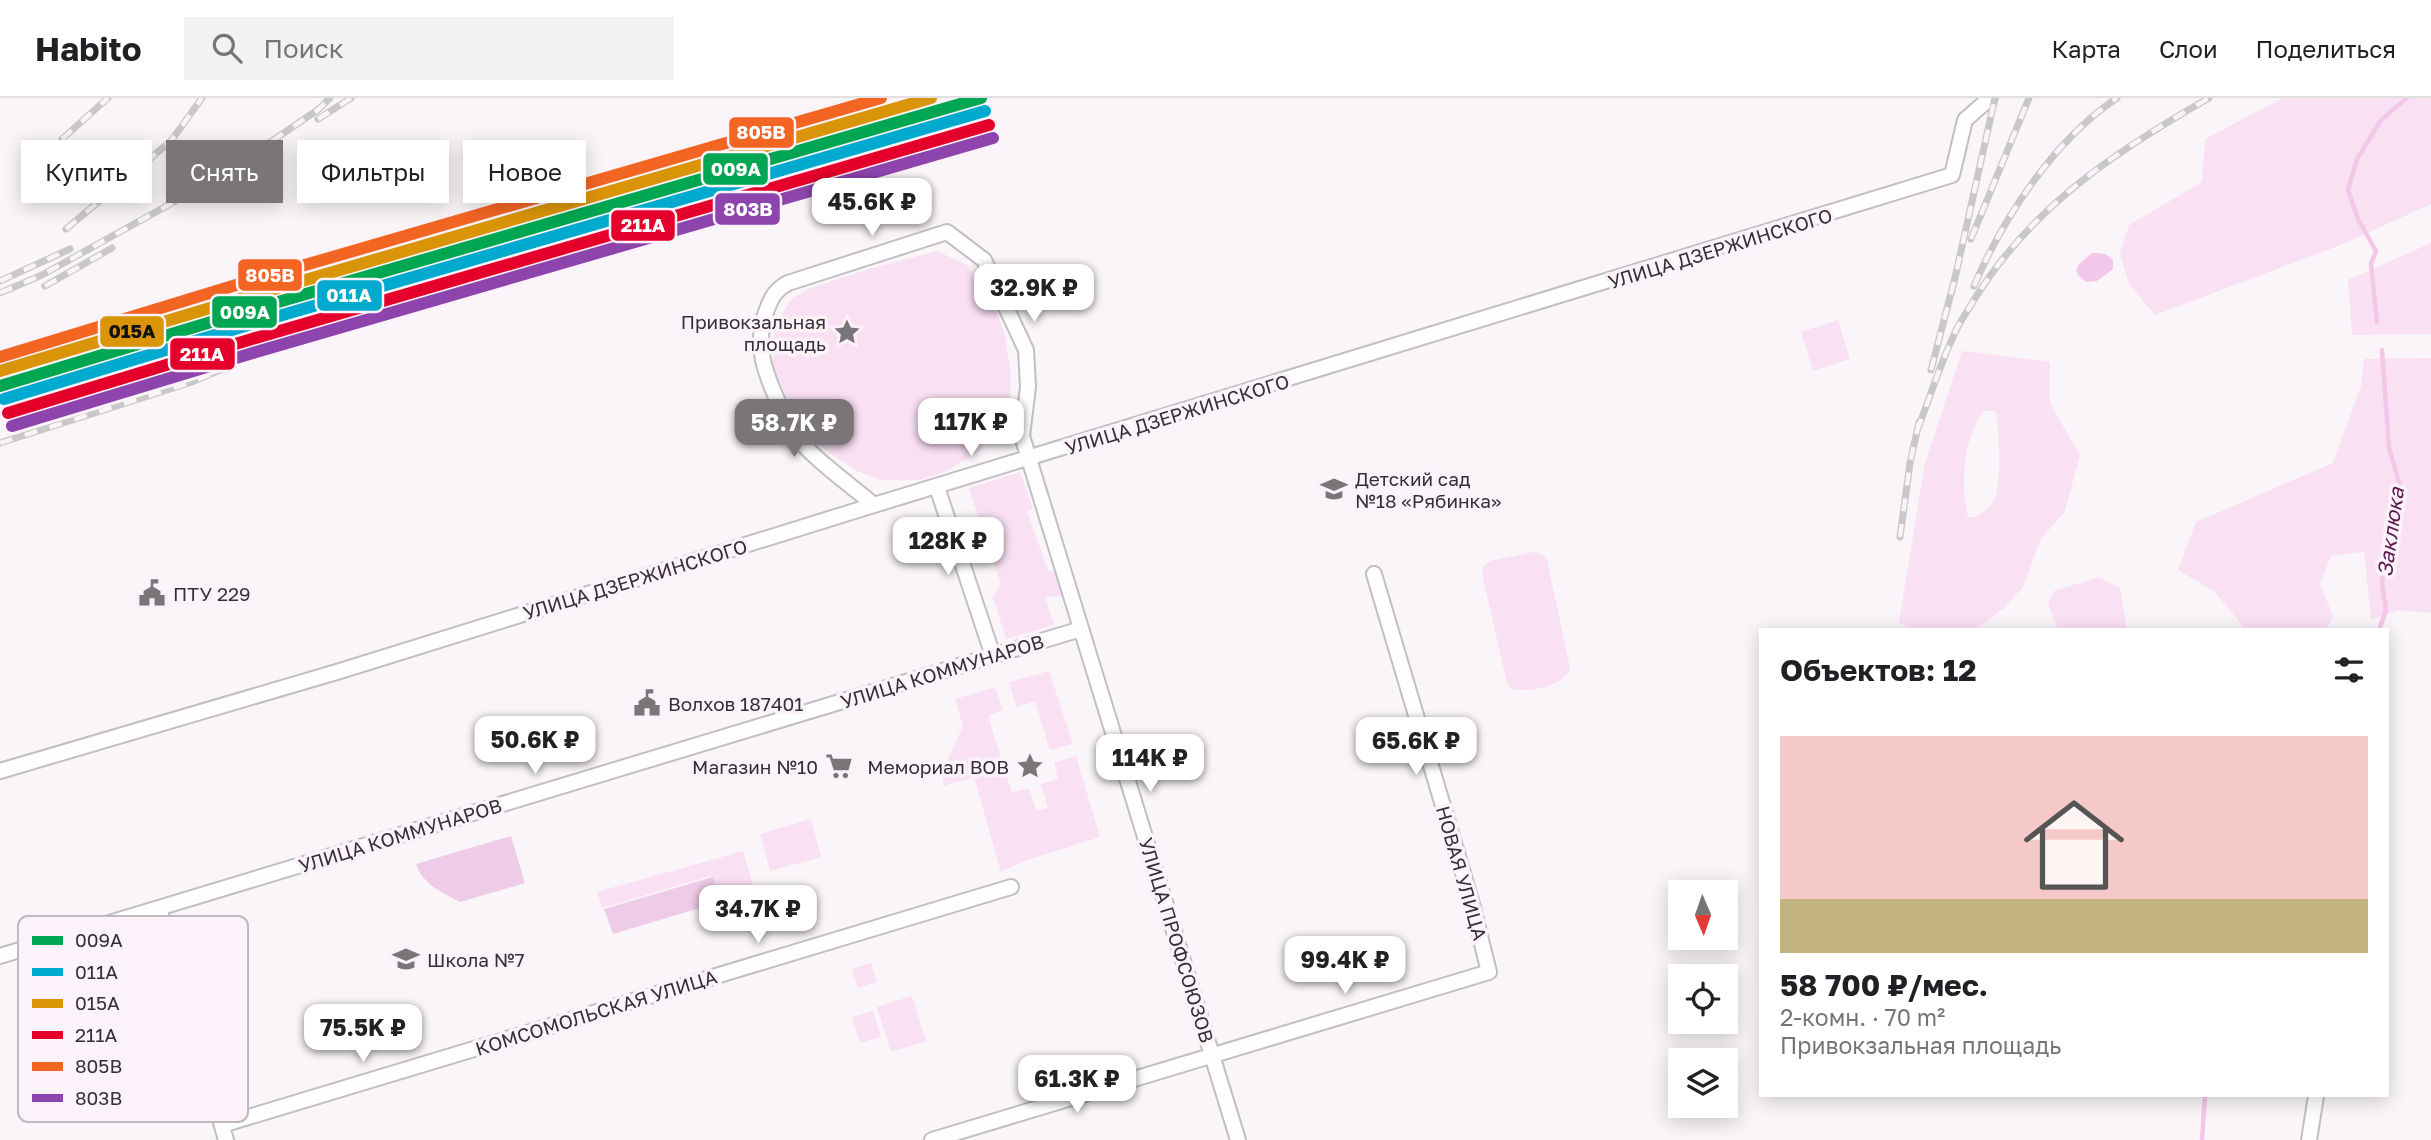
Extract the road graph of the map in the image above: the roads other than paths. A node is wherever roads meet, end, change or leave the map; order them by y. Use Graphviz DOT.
graph roads {
  1 [pos="1990,98"];
  2 [pos="1028,459"];
  3 [pos="937,487"];
  4 [pos="874,505"];
  5 [pos="1374,574"];
  6 [pos="1081,629"];
  7 [pos="993,656"];
  8 [pos="0,771"];
  9 [pos="1011,887"];
  10 [pos="159,908"];
  11 [pos="132,916"];
  12 [pos="161,916"];
  13 [pos="18,951"];
  14 [pos="0,956"];
  15 [pos="1212,1056"];
  16 [pos="2316,1097"];
  17 [pos="248,1117"];
  18 [pos="221,1122"];
  19 [pos="232,1122"];
  20 [pos="222,1125"];
  21 [pos="226,1140"];
  22 [pos="932,1140"];
  23 [pos="1238,1140"];
  24 [pos="2309,1140"];
  1 -- 2 [label="street, УЛИЦА ДЗЕРЖИНСКОГО"];
  2 -- 3 [label="street, УЛИЦА ДЗЕРЖИНСКОГО"];
  2 -- 4 [label="street"];
  2 -- 6 [label="street, УЛИЦА ПРОФСОЮЗОВ"];
  3 -- 4 [label="street, УЛИЦА ДЗЕРЖИНСКОГО"];
  3 -- 7 [label="street"];
  4 -- 8 [label="street, УЛИЦА ДЗЕРЖИНСКОГО"];
  5 -- 15 [label="street, НОВАЯ УЛИЦА"];
  6 -- 7 [label="street, УЛИЦА КОММУНАРОВ"];
  6 -- 15 [label="street, УЛИЦА ПРОФСОЮЗОВ"];
  7 -- 10 [label="street, УЛИЦА КОММУНАРОВ"];
  9 -- 17 [label="street, КОМСОМОЛЬСКАЯ УЛИЦА"];
  10 -- 11 [label="street, УЛИЦА КОММУНАРОВ"];
  10 -- 12 [label="street"];
  13 -- 14 [label="street, УЛИЦА КОММУНАРОВ"];
  15 -- 22 [label="street"];
  15 -- 23 [label="street, УЛИЦА ПРОФСОЮЗОВ"];
  16 -- 24 [label="street"];
  18 -- 20 [label="street"];
  19 -- 20 [label="street, КОМСОМОЛЬСКАЯ УЛИЦА"];
  20 -- 21 [label="street"];
}
